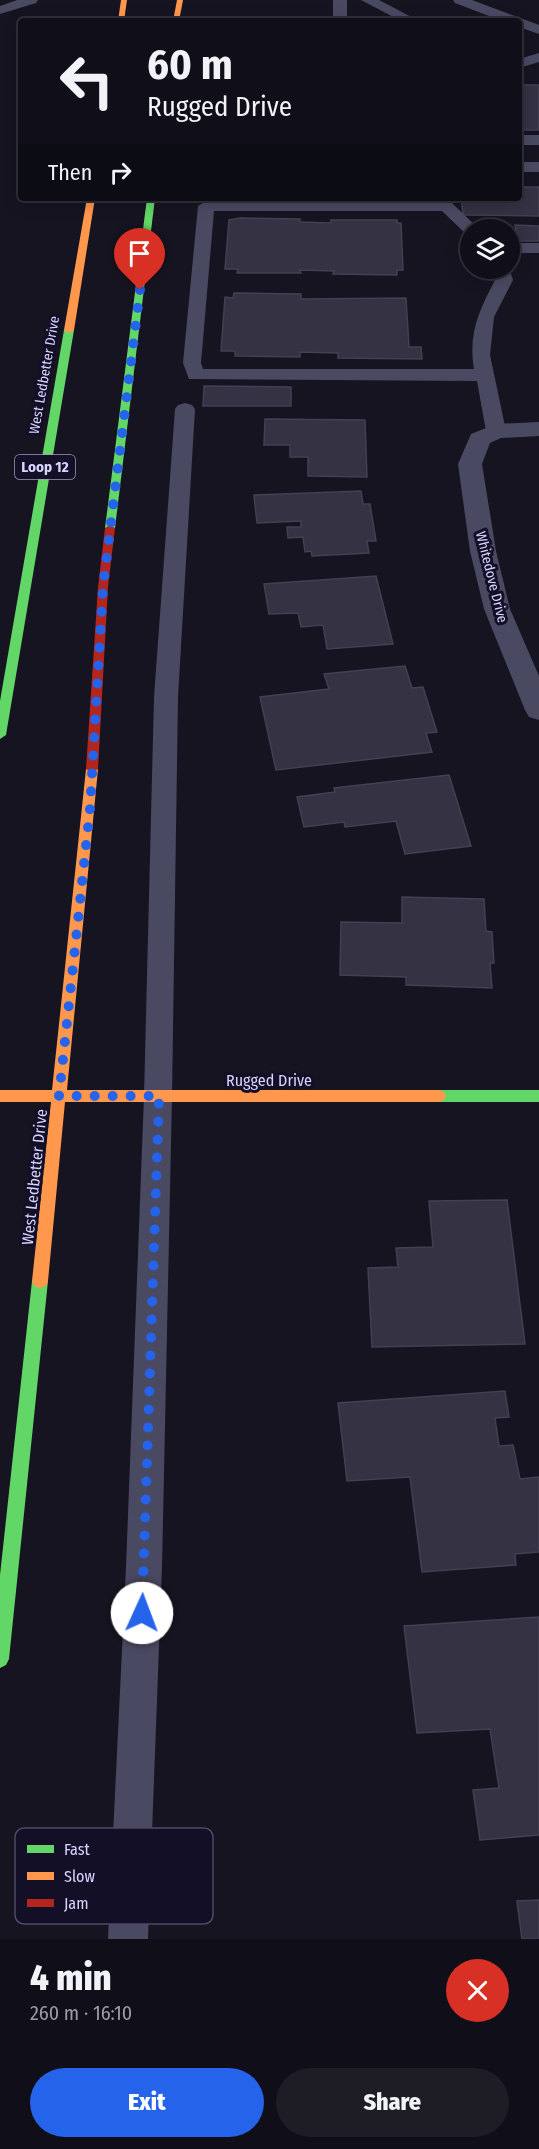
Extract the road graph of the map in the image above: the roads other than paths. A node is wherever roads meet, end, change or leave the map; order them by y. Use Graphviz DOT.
graph roads {
  1 [pos="31,0"];
  2 [pos="124,0"];
  3 [pos="180,0"];
  4 [pos="340,0"];
  5 [pos="368,0"];
  6 [pos="460,0"];
  7 [pos="0,10"];
  8 [pos="121,18"];
  9 [pos="177,18"];
  10 [pos="340,18"];
  11 [pos="406,18"];
  12 [pos="507,18"];
  13 [pos="522,24"];
  14 [pos="539,30"];
  15 [pos="539,57"];
  16 [pos="522,63"];
  17 [pos="522,140"];
  18 [pos="539,140"];
  19 [pos="522,167"];
  20 [pos="539,167"];
  21 [pos="90,201"];
  22 [pos="151,201"];
  23 [pos="446,202"];
  24 [pos="462,219"];
  25 [pos="520,248"];
  26 [pos="539,248"];
  27 [pos="504,279"];
  28 [pos="484,375"];
  29 [pos="185,409"];
  30 [pos="539,429"];
  31 [pos="488,435"];
  32 [pos="539,710"];
  33 [pos="0,735"];
  34 [pos="0,1096"];
  35 [pos="59,1096"];
  36 [pos="159,1096"];
  37 [pos="539,1096"];
  38 [pos="0,1659"];
  39 [pos="133,1828"];
  40 [pos="129,1924"];
  41 [pos="128,1939"];
  1 -- 7 [label="lane"];
  2 -- 8 [label="main road"];
  3 -- 9 [label="main road"];
  4 -- 10 [label="lane"];
  5 -- 11 [label="lane"];
  6 -- 12 [label="lane"];
  13 -- 14 [label="lane"];
  15 -- 16 [label="lane"];
  17 -- 18 [label="lane"];
  19 -- 20 [label="lane"];
  21 -- 33 [label="main road, West Ledbetter Drive / Loop 12"];
  22 -- 35 [label="main road, West Ledbetter Drive"];
  23 -- 24 [label="lane"];
  23 -- 28 [label="lane"];
  25 -- 26 [label="lane"];
  27 -- 28 [label="lane"];
  28 -- 31 [label="lane"];
  29 -- 36 [label="lane"];
  30 -- 31 [label="street"];
  31 -- 32 [label="street, Whitedove Drive"];
  34 -- 35 [label="main road, Rugged Drive"];
  35 -- 36 [label="main road, Rugged Drive"];
  35 -- 38 [label="main road, West Ledbetter Drive"];
  36 -- 37 [label="main road, Rugged Drive"];
  36 -- 39 [label="lane"];
  40 -- 41 [label="lane"];
}
